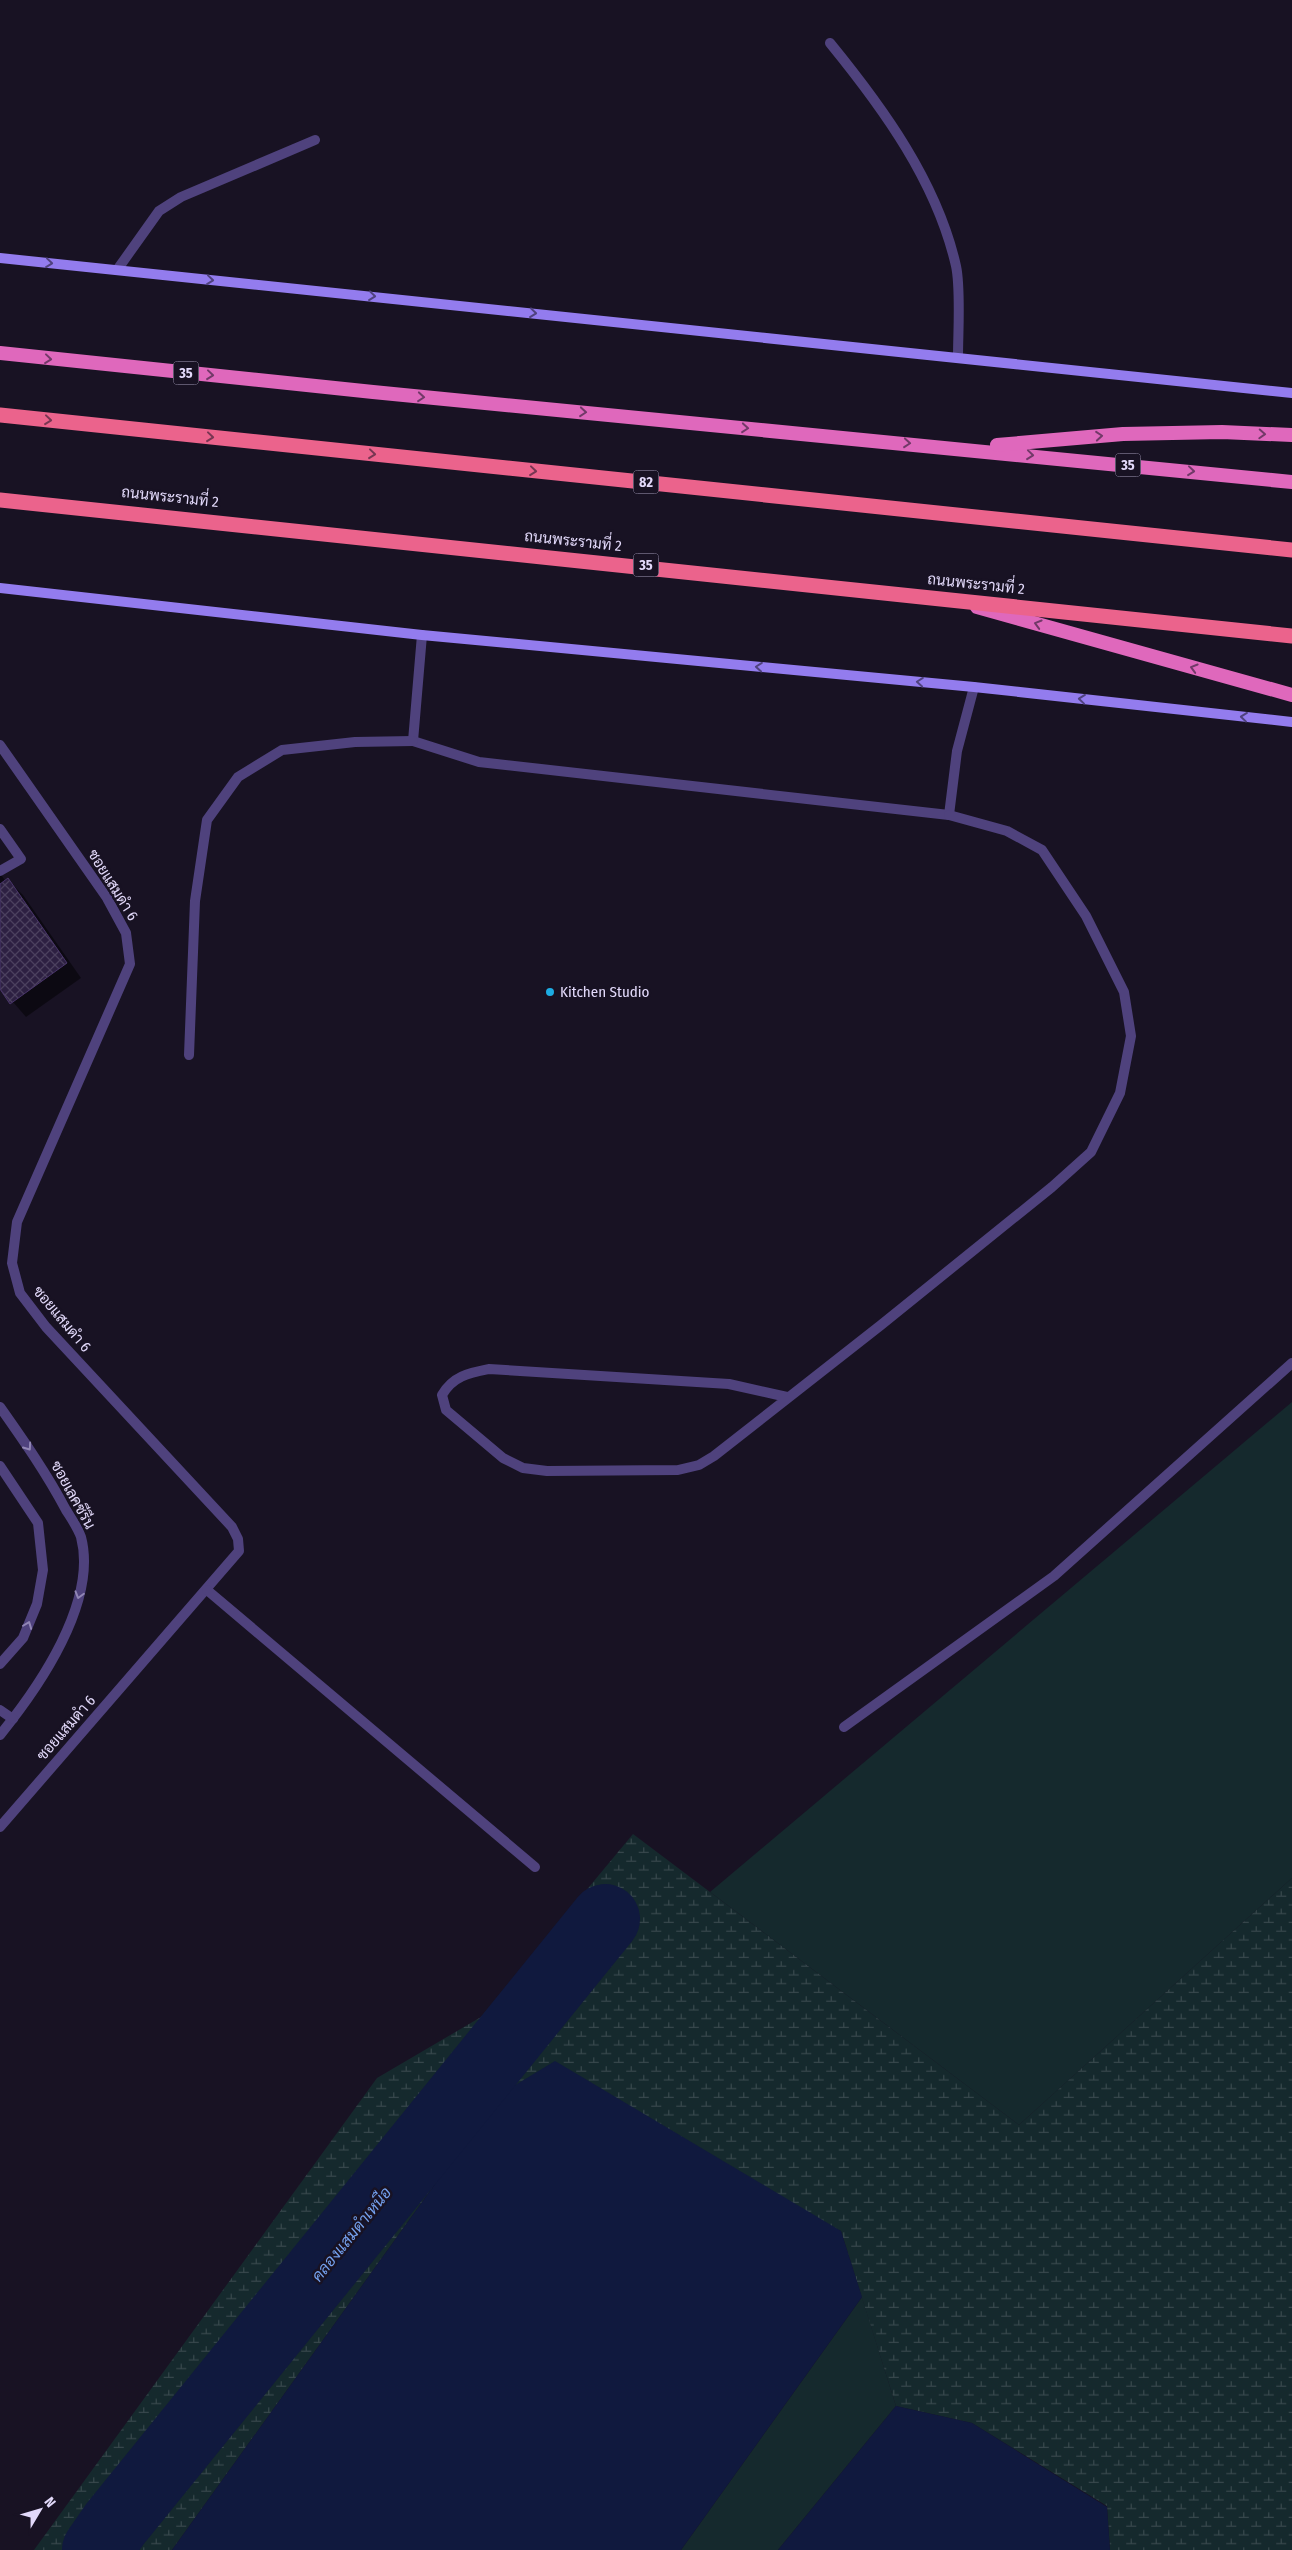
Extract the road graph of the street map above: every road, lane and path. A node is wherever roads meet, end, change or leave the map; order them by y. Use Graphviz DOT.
graph roads {
  1 [pos="830,43"];
  2 [pos="315,140"];
  3 [pos="0,258"];
  4 [pos="117,270"];
  5 [pos="0,354"];
  6 [pos="958,357"];
  7 [pos="1292,392"];
  8 [pos="0,415"];
  9 [pos="1292,435"];
  10 [pos="964,448"];
  11 [pos="1292,482"];
  12 [pos="0,495"];
  13 [pos="0,500"];
  14 [pos="1292,550"];
  15 [pos="0,588"];
  16 [pos="941,597"];
  17 [pos="1292,634"];
  18 [pos="422,635"];
  19 [pos="974,687"];
  20 [pos="1292,695"];
  21 [pos="1292,722"];
  22 [pos="413,741"];
  23 [pos="0,745"];
  24 [pos="949,816"];
  25 [pos="0,829"];
  26 [pos="0,871"];
  27 [pos="188,1055"];
  28 [pos="1292,1363"];
  29 [pos="788,1397"];
  30 [pos="0,1407"];
  31 [pos="0,1466"];
  32 [pos="208,1590"];
  33 [pos="0,1664"];
  34 [pos="0,1710"];
  35 [pos="13,1719"];
  36 [pos="844,1726"];
  37 [pos="0,1735"];
  38 [pos="0,1827"];
  39 [pos="535,1867"];
  1 -- 6 [label="street"];
  2 -- 4 [label="street"];
  3 -- 4 [label="main road, one-way"];
  4 -- 6 [label="main road, one-way"];
  5 -- 10 [label="highway, 35, one-way"];
  6 -- 7 [label="main road"];
  8 -- 14 [label="highway, 82, one-way"];
  10 -- 9 [label="highway, one-way"];
  10 -- 11 [label="highway, 35, one-way"];
  12 -- 16 [label="highway, ถนนพระรามที่ 2 / 35"];
  13 -- 17 [label="highway, bridge"];
  15 -- 18 [label="main road"];
  16 -- 17 [label="highway, ถนนพระรามที่ 2 / 35"];
  20 -- 16 [label="highway, one-way"];
  19 -- 18 [label="main road, one-way"];
  18 -- 22 [label="street"];
  21 -- 19 [label="main road, one-way"];
  19 -- 24 [label="street"];
  22 -- 24 [label="street"];
  22 -- 27 [label="street"];
  23 -- 32 [label="street, ซอยแสมดำ 6"];
  24 -- 29 [label="street"];
  25 -- 26 [label="street"];
  28 -- 36 [label="street"];
  29 -- 29 [label="street"];
  30 -- 35 [label="street, ซอยเลคซีรีน, one-way"];
  33 -- 31 [label="street, one-way"];
  32 -- 38 [label="street, ซอยแสมดำ 6"];
  32 -- 39 [label="street"];
  34 -- 35 [label="street"];
  35 -- 37 [label="street, ซอยเลคซีรีน"];
}
